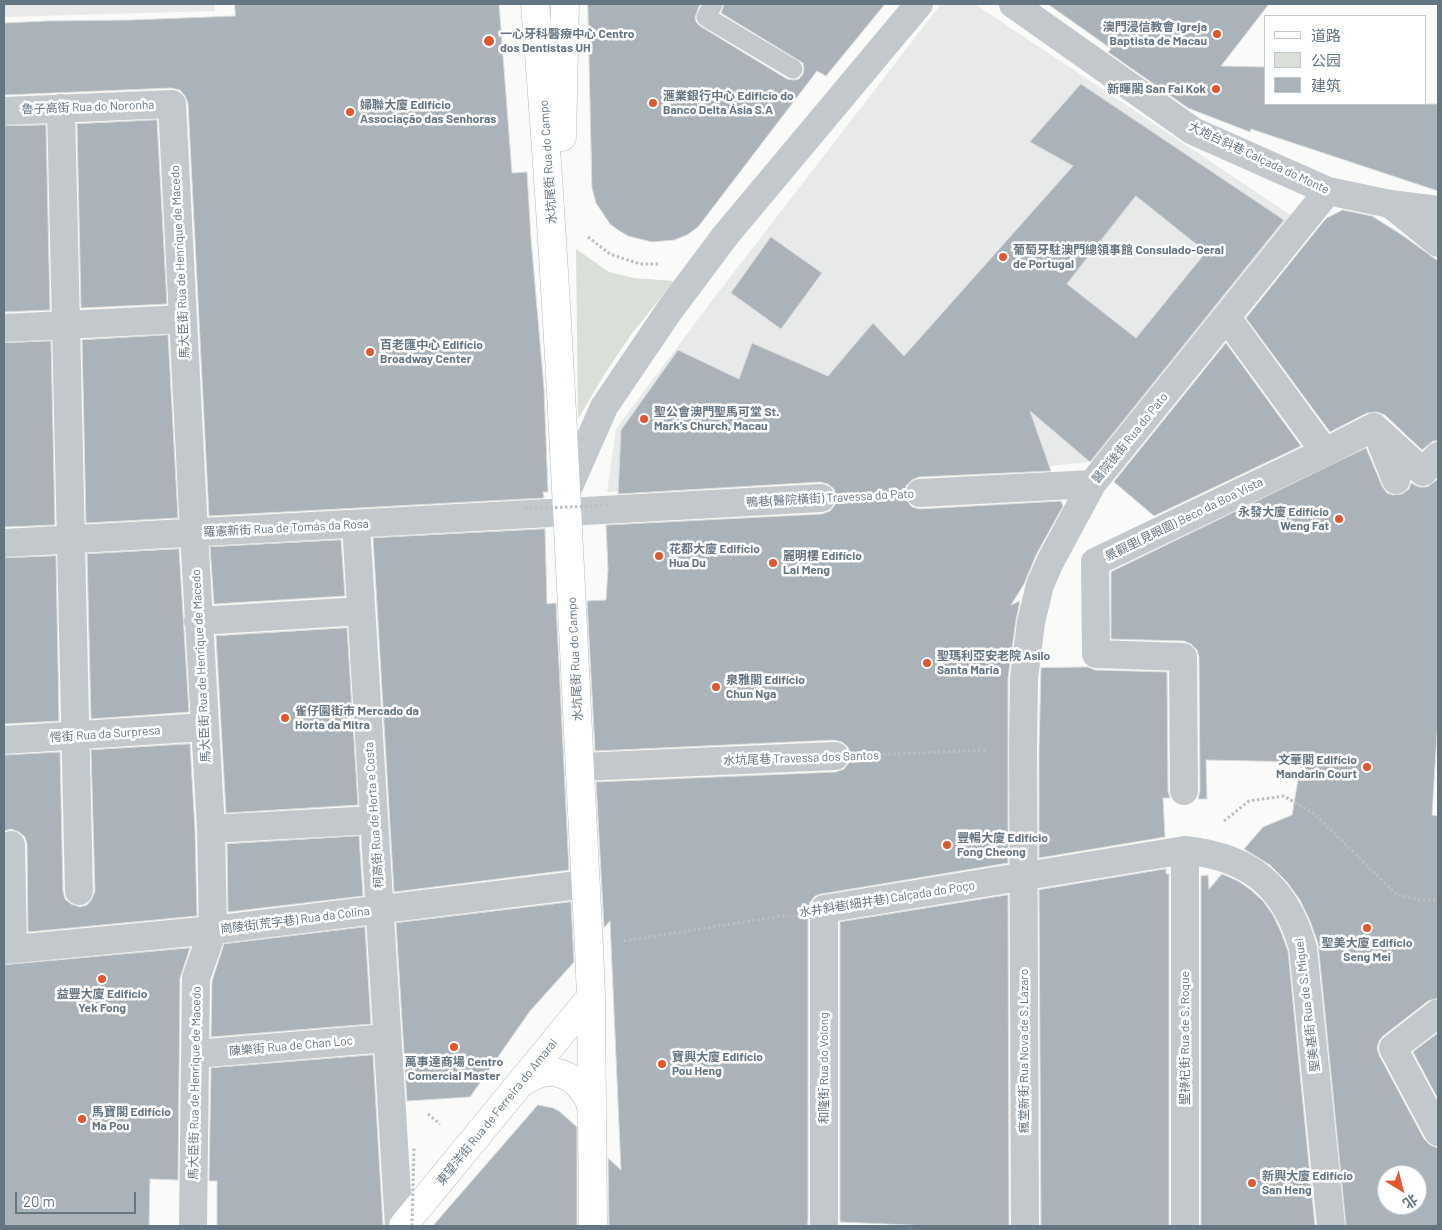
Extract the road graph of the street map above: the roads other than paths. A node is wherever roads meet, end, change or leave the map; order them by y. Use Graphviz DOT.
graph roads {
  1 [pos="536,4"];
  2 [pos="565,4"];
  3 [pos="713,4"];
  4 [pos="919,4"];
  5 [pos="1013,4"];
  6 [pos="793,69"];
  7 [pos="172,104"];
  8 [pos="60,108"];
  9 [pos="4,111"];
  10 [pos="1328,191"];
  11 [pos="1390,204"];
  12 [pos="1438,210"];
  13 [pos="1438,242"];
  14 [pos="1227,318"];
  15 [pos="183,319"];
  16 [pos="558,321"];
  17 [pos="66,325"];
  18 [pos="4,328"];
  19 [pos="1374,427"];
  20 [pos="1325,452"];
  21 [pos="1438,456"];
  22 [pos="1396,480"];
  23 [pos="1092,484"];
  24 [pos="920,493"];
  25 [pos="821,498"];
  26 [pos="567,501"];
  27 [pos="356,524"];
  28 [pos="194,533"];
  29 [pos="71,540"];
  30 [pos="4,543"];
  31 [pos="361,611"];
  32 [pos="198,621"];
  33 [pos="205,727"];
  34 [pos="75,736"];
  35 [pos="4,740"];
  36 [pos="834,756"];
  37 [pos="580,767"];
  38 [pos="1184,791"];
  39 [pos="374,820"];
  40 [pos="211,829"];
  41 [pos="12,845"];
  42 [pos="1198,852"];
  43 [pos="1024,876"];
  44 [pos="586,884"];
  45 [pos="80,891"];
  46 [pos="824,909"];
  47 [pos="380,910"];
  48 [pos="213,930"];
  49 [pos="8,950"];
  50 [pos="591,997"];
  51 [pos="1438,1013"];
  52 [pos="387,1038"];
  53 [pos="195,1054"];
  54 [pos="521,1083"];
  55 [pos="592,1115"];
  56 [pos="1438,1132"];
  57 [pos="193,1226"];
  58 [pos="405,1226"];
  59 [pos="593,1226"];
  60 [pos="824,1226"];
  61 [pos="1025,1226"];
  62 [pos="1185,1226"];
  63 [pos="1331,1226"];
  1 -- 16 [label="main road, 水坑尾街 Rua do Campo"];
  2 -- 16 [label="main road, 水坑尾街 Rua do Campo"];
  3 -- 6 [label="lane"];
  4 -- 26 [label="street"];
  5 -- 10 [label="street, 大炮台斜巷 Calçada do Monte"];
  7 -- 8 [label="street, 魯子高街 Rua do Noronha"];
  7 -- 15 [label="street, 馬大臣街 Rua de Henrique de Macedo"];
  8 -- 9 [label="street, 魯子高街 Rua do Noronha"];
  8 -- 17 [label="street"];
  10 -- 11 [label="street, 大炮台斜巷 Calçada do Monte"];
  10 -- 14 [label="street, 醫院後街 Rua do Pato"];
  11 -- 12 [label="street"];
  11 -- 13 [label="street, 大炮台斜巷 Calçada do Monte"];
  14 -- 20 [label="street"];
  14 -- 23 [label="street, 醫院後街 Rua do Pato"];
  15 -- 17 [label="street"];
  15 -- 28 [label="street, 馬大臣街 Rua de Henrique de Macedo"];
  16 -- 26 [label="main road, 水坑尾街 Rua do Campo"];
  17 -- 18 [label="street"];
  17 -- 29 [label="street"];
  19 -- 20 [label="street"];
  19 -- 21 [label="street"];
  19 -- 22 [label="street"];
  20 -- 38 [label="street, 景觀里(見眼圍) Beco da Boa Vista"];
  23 -- 24 [label="street, 鴨巷(醫院橫街) Travessa do Pato"];
  23 -- 43 [label="street, 醫院後街 Rua do Pato"];
  25 -- 26 [label="street, 鴨巷(醫院橫街) Travessa do Pato"];
  26 -- 27 [label="street, 羅憲新街 Rua de Tomás da Rosa"];
  26 -- 37 [label="main road, 水坑尾街 Rua do Campo"];
  27 -- 28 [label="street, 羅憲新街 Rua de Tomás da Rosa"];
  27 -- 31 [label="street, 柯高街 Rua de Horta e Costa"];
  28 -- 29 [label="street, 羅憲新街 Rua de Tomás da Rosa"];
  28 -- 32 [label="street, 馬大臣街 Rua de Henrique de Macedo"];
  29 -- 30 [label="street, 羅憲新街 Rua de Tomás da Rosa"];
  29 -- 34 [label="street"];
  31 -- 32 [label="street"];
  31 -- 39 [label="street, 柯高街 Rua de Horta e Costa"];
  32 -- 33 [label="street, 馬大臣街 Rua de Henrique de Macedo"];
  33 -- 34 [label="street, 愕街 Rua da Surpresa"];
  33 -- 40 [label="street, 馬大臣街 Rua de Henrique de Macedo"];
  34 -- 35 [label="street, 愕街 Rua da Surpresa"];
  34 -- 45 [label="street"];
  36 -- 37 [label="street, 水坑尾巷 Travessa dos Santos"];
  37 -- 44 [label="main road, 水坑尾街 Rua do Campo"];
  39 -- 40 [label="street"];
  39 -- 47 [label="street, 柯高街 Rua de Horta e Costa"];
  40 -- 48 [label="street, 馬大臣街 Rua de Henrique de Macedo"];
  41 -- 49 [label="street"];
  42 -- 43 [label="street, 水井斜巷(細井巷) Calçada do Poço"];
  42 -- 62 [label="street, 聖祿杞街 Rua de S. Roque"];
  42 -- 63 [label="street, 聖美基街 Rua de S. Miguel"];
  43 -- 46 [label="street, 水井斜巷(細井巷) Calçada do Poço"];
  43 -- 61 [label="street, 瘋堂新街 Rua Nova de S. Lázaro"];
  44 -- 47 [label="street, 崗陵街(荒字巷) Rua da Colina"];
  44 -- 50 [label="main road, 水坑尾街 Rua do Campo"];
  46 -- 60 [label="street, 和隆街 Rua do Volong"];
  47 -- 48 [label="street, 崗陵街(荒字巷) Rua da Colina"];
  47 -- 52 [label="street, 柯高街 Rua de Horta e Costa"];
  48 -- 49 [label="street, 崗陵街(荒字巷) Rua da Colina"];
  48 -- 53 [label="street, 馬大臣街 Rua de Henrique de Macedo"];
  50 -- 54 [label="main road, 東望洋街 Rua de Ferreira do Amaral"];
  50 -- 55 [label="main road, 水坑尾街 Rua do Campo"];
  51 -- 56 [label="street"];
  52 -- 53 [label="street, 陳樂街 Rua de Chan Loc"];
  52 -- 58 [label="street, 柯高街 Rua de Horta e Costa"];
  53 -- 57 [label="street, 馬大臣街 Rua de Henrique de Macedo"];
  54 -- 55 [label="main road"];
  54 -- 58 [label="main road, 東望洋街 Rua de Ferreira do Amaral"];
  55 -- 59 [label="main road, 水坑尾街 Rua do Campo"];
}
